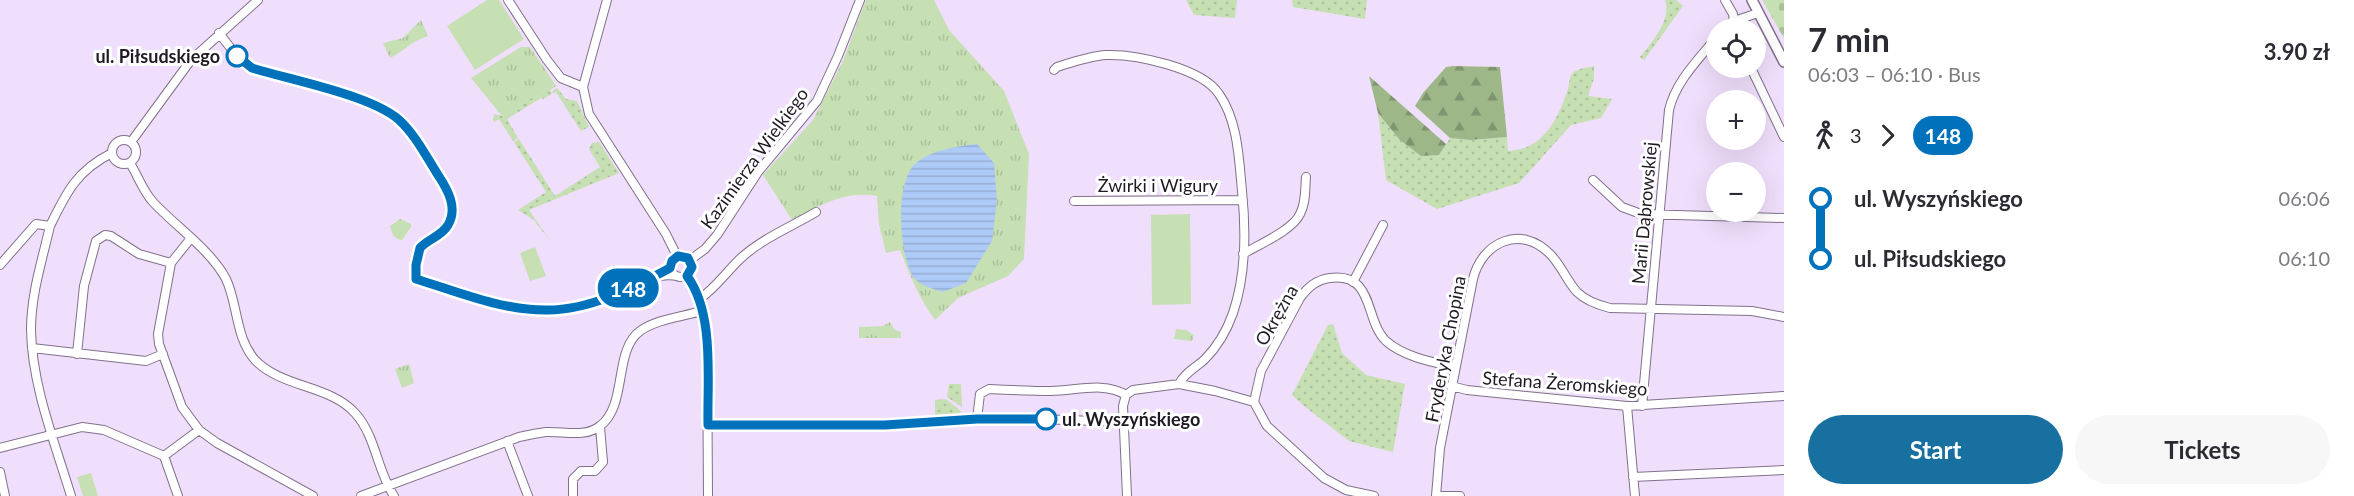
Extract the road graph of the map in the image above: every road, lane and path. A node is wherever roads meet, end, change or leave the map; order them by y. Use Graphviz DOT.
graph roads {
  1 [pos="258,0"];
  2 [pos="508,0"];
  3 [pos="607,0"];
  4 [pos="860,0"];
  5 [pos="1725,0"];
  6 [pos="1752,0"];
  7 [pos="1758,13"];
  8 [pos="1733,18"];
  9 [pos="1748,18"];
  10 [pos="219,33"];
  11 [pos="1706,50"];
  12 [pos="1784,62"];
  13 [pos="1054,70"];
  14 [pos="1756,78"];
  15 [pos="583,87"];
  16 [pos="1784,137"];
  17 [pos="131,142"];
  18 [pos="112,153"];
  19 [pos="130,163"];
  20 [pos="1306,177"];
  21 [pos="1593,180"];
  22 [pos="1243,200"];
  23 [pos="1074,201"];
  24 [pos="816,212"];
  25 [pos="1659,214"];
  26 [pos="1784,218"];
  27 [pos="1383,225"];
  28 [pos="50,226"];
  29 [pos="190,238"];
  30 [pos="1243,254"];
  31 [pos="678,256"];
  32 [pos="690,260"];
  33 [pos="171,263"];
  34 [pos="0,264"];
  35 [pos="670,268"];
  36 [pos="683,277"];
  37 [pos="648,280"];
  38 [pos="1353,282"];
  39 [pos="698,300"];
  40 [pos="1651,309"];
  41 [pos="701,311"];
  42 [pos="1784,317"];
  43 [pos="32,348"];
  44 [pos="77,354"];
  45 [pos="163,354"];
  46 [pos="1455,367"];
  47 [pos="1179,384"];
  48 [pos="1451,386"];
  49 [pos="1126,395"];
  50 [pos="1784,396"];
  51 [pos="1254,402"];
  52 [pos="1628,406"];
  53 [pos="1642,406"];
  54 [pos="977,419"];
  55 [pos="1124,422"];
  56 [pos="708,425"];
  57 [pos="600,427"];
  58 [pos="199,430"];
  59 [pos="52,434"];
  60 [pos="507,441"];
  61 [pos="0,448"];
  62 [pos="164,456"];
  63 [pos="1784,470"];
  64 [pos="0,472"];
  65 [pos="1633,477"];
  66 [pos="387,487"];
  67 [pos="4,496"];
  68 [pos="71,496"];
  69 [pos="178,496"];
  70 [pos="313,496"];
  71 [pos="362,496"];
  72 [pos="394,496"];
  73 [pos="528,496"];
  74 [pos="573,496"];
  75 [pos="708,496"];
  76 [pos="1127,496"];
  77 [pos="1374,496"];
  78 [pos="1436,496"];
  79 [pos="1460,496"];
  80 [pos="1634,496"];
  1 -- 10 [label="street"];
  2 -- 15 [label="street"];
  3 -- 15 [label="street"];
  4 -- 32 [label="street, Kazimierza Wielkiego"];
  5 -- 8 [label="street"];
  6 -- 7 [label="street"];
  7 -- 9 [label="street"];
  7 -- 12 [label="street"];
  10 -- 17 [label="street"];
  10 -- 37 [label="street"];
  11 -- 25 [label="street, Marii Dąbrowskiej"];
  13 -- 22 [label="street, Żwirki i Wigury"];
  14 -- 16 [label="street"];
  15 -- 31 [label="street"];
  17 -- 18 [label="street"];
  17 -- 19 [label="street"];
  18 -- 19 [label="street"];
  18 -- 28 [label="street"];
  19 -- 29 [label="street"];
  20 -- 30 [label="street"];
  21 -- 25 [label="street"];
  22 -- 23 [label="street, Żwirki i Wigury"];
  22 -- 30 [label="street, Żwirki i Wigury"];
  24 -- 39 [label="street"];
  25 -- 26 [label="street"];
  25 -- 40 [label="street, Marii Dąbrowskiej"];
  27 -- 38 [label="street"];
  28 -- 34 [label="street"];
  28 -- 43 [label="street"];
  29 -- 33 [label="street"];
  29 -- 66 [label="street"];
  30 -- 47 [label="street, Żwirki i Wigury"];
  31 -- 32 [label="street"];
  31 -- 35 [label="street"];
  32 -- 36 [label="street"];
  33 -- 44 [label="street"];
  33 -- 45 [label="street"];
  35 -- 36 [label="street"];
  35 -- 37 [label="street"];
  36 -- 37 [label="street"];
  36 -- 39 [label="street"];
  38 -- 46 [label="street"];
  38 -- 51 [label="street, Okrężna"];
  39 -- 41 [label="street"];
  40 -- 42 [label="street, Fryderyka Chopina"];
  40 -- 46 [label="street, Fryderyka Chopina"];
  40 -- 53 [label="street, Marii Dąbrowskiej"];
  41 -- 56 [label="street"];
  41 -- 57 [label="street"];
  43 -- 44 [label="street"];
  43 -- 59 [label="street"];
  44 -- 45 [label="street"];
  45 -- 58 [label="street"];
  46 -- 48 [label="street, Fryderyka Chopina"];
  47 -- 49 [label="street"];
  47 -- 51 [label="street"];
  48 -- 52 [label="street, Stefana Żeromskiego"];
  48 -- 78 [label="street, Fryderyka Chopina"];
  49 -- 54 [label="street"];
  49 -- 55 [label="street"];
  50 -- 53 [label="street, Stefana Żeromskiego"];
  51 -- 77 [label="street"];
  52 -- 53 [label="street, Stefana Żeromskiego"];
  52 -- 65 [label="street"];
  54 -- 55 [label="street"];
  54 -- 56 [label="street"];
  55 -- 76 [label="street"];
  56 -- 75 [label="street"];
  57 -- 60 [label="street"];
  57 -- 74 [label="street"];
  58 -- 62 [label="street"];
  58 -- 70 [label="street"];
  59 -- 61 [label="street"];
  59 -- 62 [label="street"];
  59 -- 68 [label="street"];
  60 -- 66 [label="street"];
  60 -- 73 [label="street"];
  62 -- 69 [label="street"];
  63 -- 65 [label="street"];
  64 -- 67 [label="street"];
  65 -- 80 [label="street"];
  66 -- 71 [label="street"];
  66 -- 72 [label="street"];
  78 -- 79 [label="street"];
}
